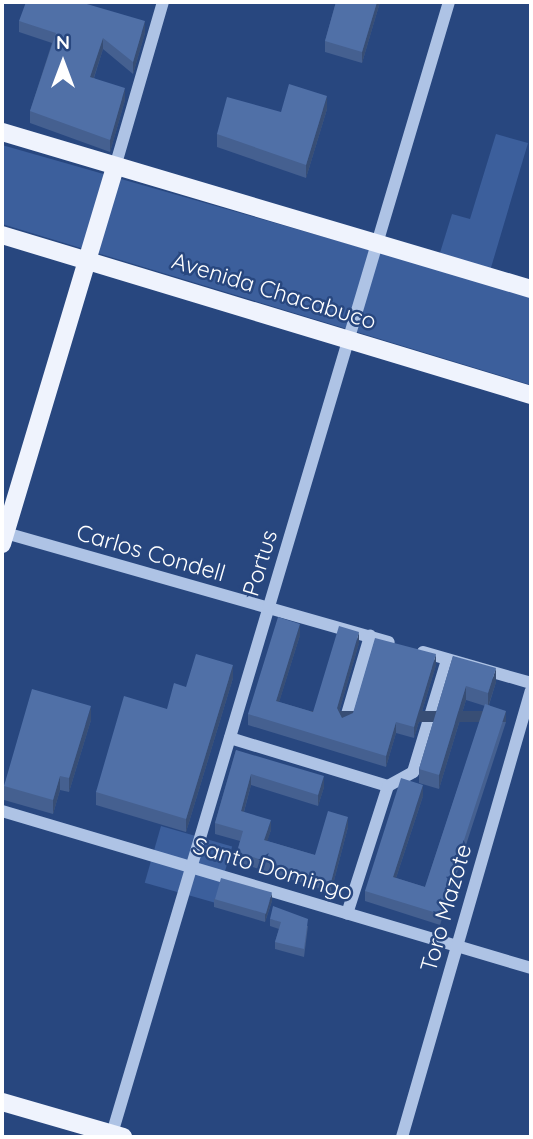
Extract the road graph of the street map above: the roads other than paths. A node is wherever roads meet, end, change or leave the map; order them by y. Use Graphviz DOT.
graph roads {
  1 [pos="163,2"];
  2 [pos="449,2"];
  3 [pos="2,132"];
  4 [pos="116,167"];
  5 [pos="2,235"];
  6 [pos="379,243"];
  7 [pos="85,260"];
  8 [pos="531,289"];
  9 [pos="349,340"];
  10 [pos="531,395"];
  11 [pos="3,537"];
  12 [pos="268,608"];
  13 [pos="370,636"];
  14 [pos="447,660"];
  15 [pos="531,683"];
  16 [pos="531,691"];
  17 [pos="345,721"];
  18 [pos="230,738"];
  19 [pos="388,786"];
  20 [pos="2,811"];
  21 [pos="191,866"];
  22 [pos="347,914"];
  23 [pos="457,946"];
  24 [pos="531,968"];
  25 [pos="2,1102"];
  26 [pos="115,1136"];
  27 [pos="402,1137"];
  1 -- 4 [label="street"];
  2 -- 6 [label="street, Portus"];
  3 -- 4 [label="main road"];
  4 -- 6 [label="main road"];
  4 -- 7 [label="main road"];
  5 -- 7 [label="main road, Avenida Chacabuco"];
  6 -- 8 [label="main road"];
  6 -- 9 [label="street, Portus"];
  7 -- 9 [label="main road, Avenida Chacabuco"];
  7 -- 11 [label="main road"];
  9 -- 10 [label="main road, Avenida Chacabuco"];
  9 -- 12 [label="street, Portus"];
  11 -- 12 [label="street, Carlos Condell"];
  12 -- 13 [label="street, Carlos Condell"];
  12 -- 18 [label="street, Portus"];
  13 -- 14 [label="street, Carlos Condell"];
  13 -- 17 [label="street"];
  14 -- 15 [label="street, Carlos Condell"];
  14 -- 19 [label="street"];
  16 -- 23 [label="street, Toro Mazote"];
  18 -- 19 [label="street"];
  18 -- 21 [label="street, Portus"];
  19 -- 22 [label="street"];
  20 -- 21 [label="street, Santo Domingo"];
  21 -- 22 [label="street, Santo Domingo"];
  21 -- 26 [label="street, Portus"];
  22 -- 23 [label="street, Santo Domingo"];
  23 -- 24 [label="street, Santo Domingo"];
  23 -- 27 [label="street, Toro Mazote"];
  25 -- 26 [label="main road"];
}
